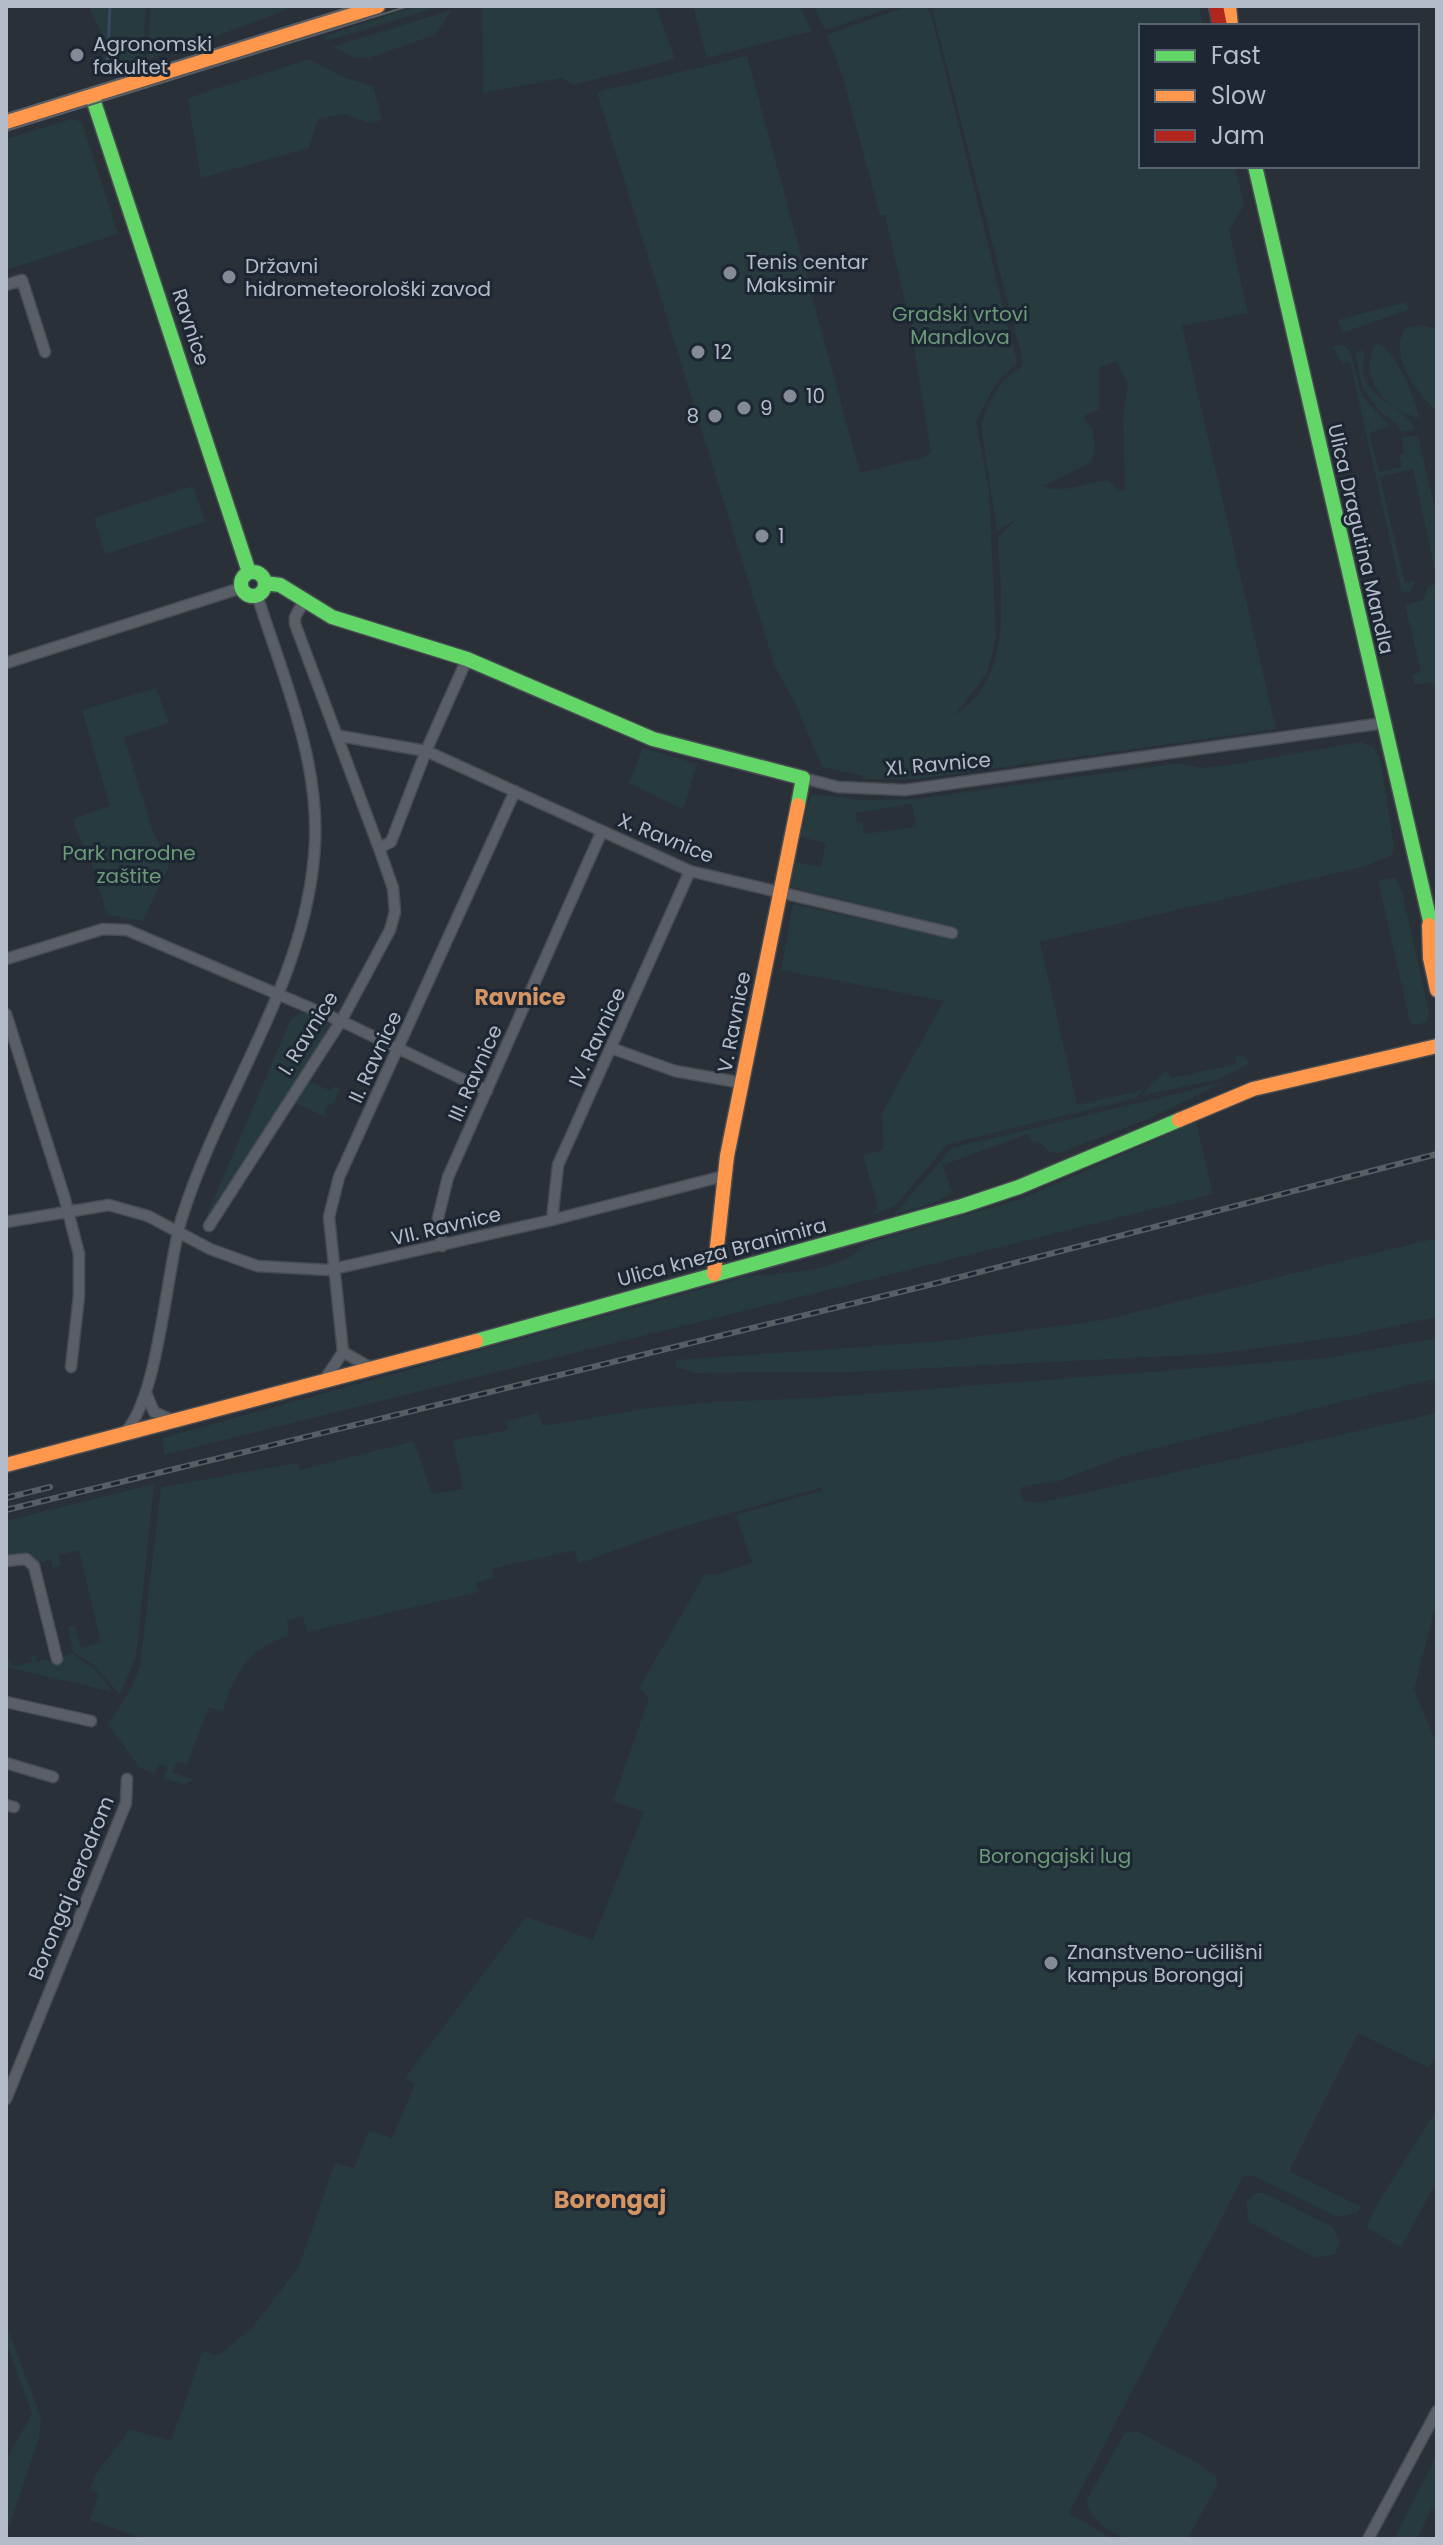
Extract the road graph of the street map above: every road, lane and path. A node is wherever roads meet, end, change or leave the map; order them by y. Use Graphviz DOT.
graph roads {
  1 [pos="378,6"];
  2 [pos="92,96"];
  3 [pos="6,122"];
  4 [pos="1255,168"];
  5 [pos="6,285"];
  6 [pos="45,352"];
  7 [pos="249,572"];
  8 [pos="241,588"];
  9 [pos="261,589"];
  10 [pos="304,601"];
  11 [pos="467,659"];
  12 [pos="6,663"];
  13 [pos="1384,723"];
  14 [pos="340,736"];
  15 [pos="426,751"];
  16 [pos="803,778"];
  17 [pos="515,791"];
  18 [pos="602,831"];
  19 [pos="379,848"];
  20 [pos="690,871"];
  21 [pos="779,891"];
  22 [pos="1430,921"];
  23 [pos="952,933"];
  24 [pos="1437,935"];
  25 [pos="6,959"];
  26 [pos="1437,990"];
  27 [pos="277,993"];
  28 [pos="6,1014"];
  29 [pos="341,1021"];
  30 [pos="1437,1046"];
  31 [pos="399,1048"];
  32 [pos="611,1048"];
  33 [pos="743,1083"];
  34 [pos="487,1091"];
  35 [pos="724,1176"];
  36 [pos="68,1210"];
  37 [pos="552,1220"];
  38 [pos="6,1222"];
  39 [pos="209,1226"];
  40 [pos="177,1232"];
  41 [pos="442,1246"];
  42 [pos="334,1269"];
  43 [pos="714,1274"];
  44 [pos="343,1352"];
  45 [pos="71,1367"];
  46 [pos="373,1369"];
  47 [pos="320,1384"];
  48 [pos="146,1393"];
  49 [pos="180,1422"];
  50 [pos="119,1437"];
  51 [pos="6,1465"];
  52 [pos="6,1561"];
  53 [pos="57,1659"];
  54 [pos="6,1702"];
  55 [pos="91,1721"];
  56 [pos="6,1763"];
  57 [pos="53,1777"];
  58 [pos="127,1779"];
  59 [pos="6,2099"];
  60 [pos="1437,2411"];
  61 [pos="1368,2539"];
  1 -- 2 [label="main road"];
  2 -- 3 [label="main road"];
  2 -- 7 [label="main road, Ravnice"];
  4 -- 13 [label="main road, Ulica Dragutina Mandla"];
  5 -- 6 [label="street"];
  7 -- 8 [label="main road"];
  7 -- 9 [label="main road"];
  8 -- 9 [label="main road"];
  8 -- 12 [label="street"];
  9 -- 10 [label="main road"];
  9 -- 27 [label="street"];
  10 -- 11 [label="main road"];
  10 -- 14 [label="street, I. Ravnice"];
  11 -- 15 [label="street"];
  11 -- 16 [label="main road, XI. Ravnice"];
  13 -- 16 [label="street, XI. Ravnice"];
  13 -- 22 [label="main road, Ulica Dragutina Mandla"];
  14 -- 15 [label="street"];
  14 -- 19 [label="street, I. Ravnice"];
  15 -- 17 [label="street, X. Ravnice"];
  15 -- 19 [label="street"];
  16 -- 21 [label="main road, V. Ravnice"];
  17 -- 18 [label="street, X. Ravnice"];
  17 -- 31 [label="street, II. Ravnice"];
  18 -- 20 [label="street, X. Ravnice"];
  18 -- 34 [label="street, III. Ravnice"];
  19 -- 29 [label="street, I. Ravnice"];
  20 -- 21 [label="street, X. Ravnice"];
  20 -- 32 [label="street, IV. Ravnice"];
  21 -- 23 [label="street, X. Ravnice"];
  21 -- 33 [label="main road, V. Ravnice"];
  22 -- 24 [label="main road, Ulica Dragutina Mandla"];
  22 -- 26 [label="main road, Ulica Dragutina Mandla"];
  25 -- 27 [label="street"];
  27 -- 29 [label="street"];
  27 -- 40 [label="street"];
  28 -- 36 [label="street"];
  29 -- 31 [label="street"];
  29 -- 39 [label="street, I. Ravnice"];
  30 -- 43 [label="main road, Ulica kneza Branimira"];
  31 -- 34 [label="street"];
  31 -- 42 [label="street, II. Ravnice"];
  32 -- 33 [label="street"];
  32 -- 37 [label="street, IV. Ravnice"];
  33 -- 35 [label="main road, V. Ravnice"];
  34 -- 41 [label="street, III. Ravnice"];
  35 -- 37 [label="street, VII. Ravnice"];
  35 -- 43 [label="main road, V. Ravnice"];
  36 -- 38 [label="street, VII. Ravnice"];
  36 -- 40 [label="street, VII. Ravnice"];
  36 -- 45 [label="street"];
  37 -- 41 [label="street, VII. Ravnice"];
  40 -- 42 [label="street, VII. Ravnice"];
  40 -- 48 [label="street"];
  41 -- 42 [label="street, VII. Ravnice"];
  42 -- 44 [label="street, II. Ravnice"];
  43 -- 46 [label="main road, Ulica kneza Branimira"];
  44 -- 46 [label="street"];
  44 -- 47 [label="street"];
  46 -- 47 [label="main road, Ulica kneza Branimira"];
  47 -- 49 [label="main road, Ulica kneza Branimira"];
  48 -- 49 [label="street"];
  48 -- 50 [label="street"];
  49 -- 50 [label="main road, Ulica kneza Branimira"];
  50 -- 51 [label="main road, Ulica kneza Branimira"];
  52 -- 53 [label="street"];
  54 -- 55 [label="street"];
  56 -- 57 [label="street"];
  58 -- 59 [label="street, Borongaj aerodrom"];
  60 -- 61 [label="street"];
}
